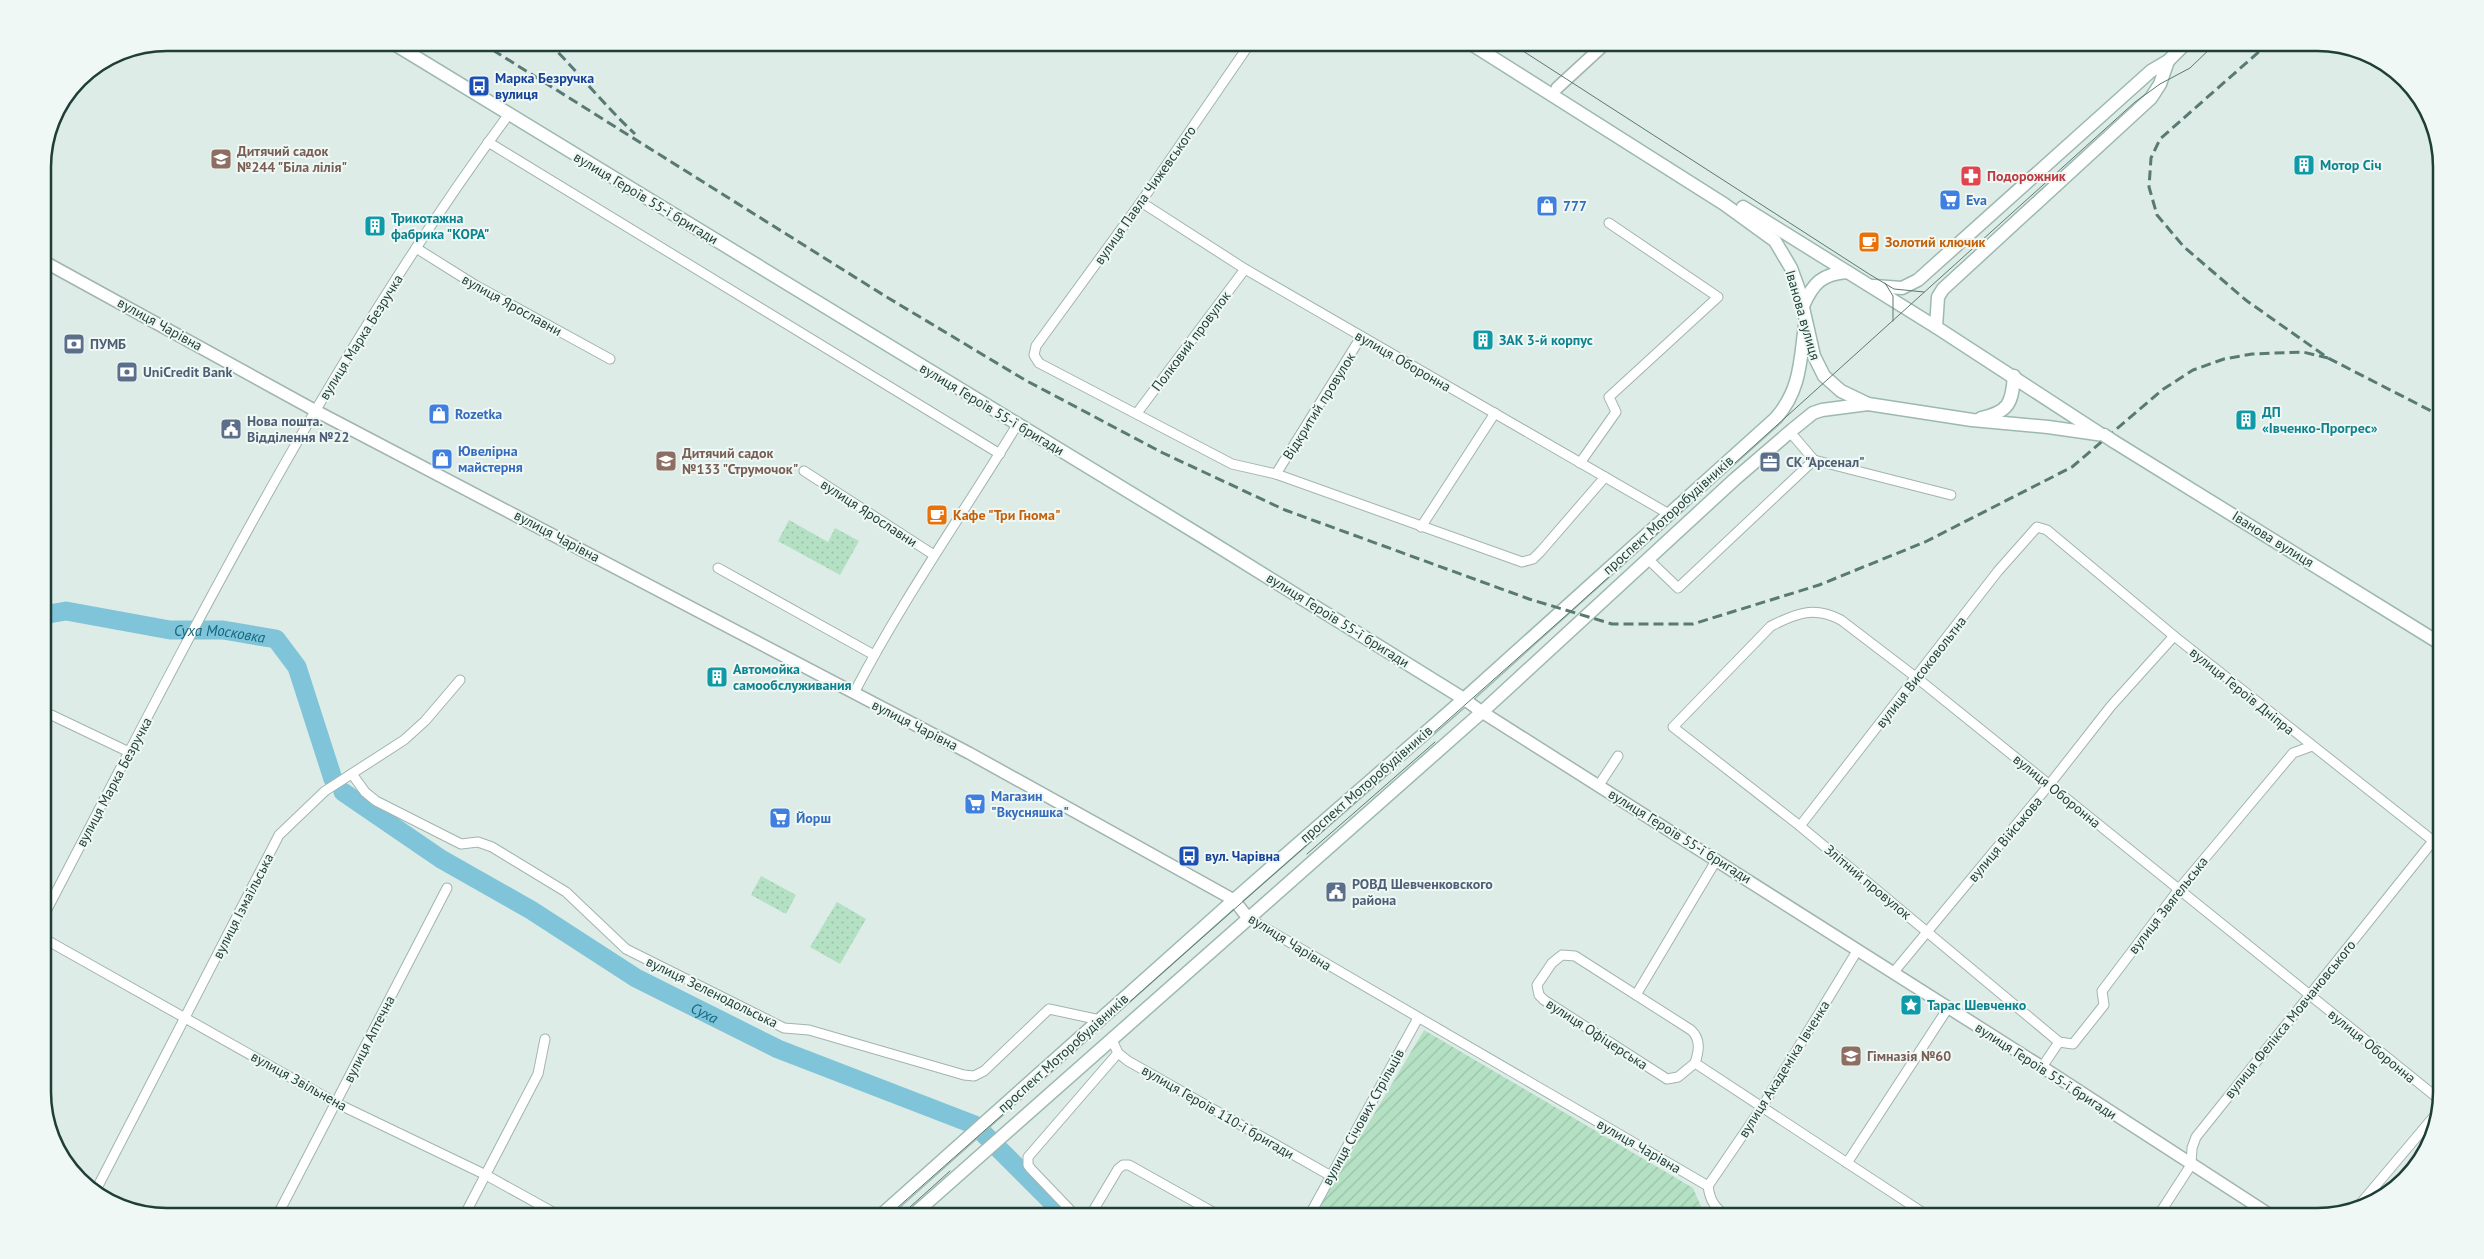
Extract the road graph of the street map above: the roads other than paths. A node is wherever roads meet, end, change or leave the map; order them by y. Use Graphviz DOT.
graph roads {
  1 [pos="406,51"];
  2 [pos="1245,51"];
  3 [pos="1482,51"];
  4 [pos="1499,51"];
  5 [pos="1597,51"];
  6 [pos="2178,51"];
  7 [pos="2168,61"];
  8 [pos="1557,88"];
  9 [pos="2123,97"];
  10 [pos="2137,112"];
  11 [pos="509,114"];
  12 [pos="488,142"];
  13 [pos="1141,202"];
  14 [pos="1609,223"];
  15 [pos="416,248"];
  16 [pos="51,265"];
  17 [pos="1245,269"];
  18 [pos="1847,272"];
  19 [pos="1864,283"];
  20 [pos="1803,306"];
  21 [pos="1805,325"];
  22 [pos="1936,327"];
  23 [pos="1361,337"];
  24 [pos="610,359"];
  25 [pos="2014,376"];
  26 [pos="1868,404"];
  27 [pos="316,410"];
  28 [pos="1137,413"];
  29 [pos="1495,414"];
  30 [pos="1972,420"];
  31 [pos="1017,424"];
  32 [pos="1790,432"];
  33 [pos="2108,438"];
  34 [pos="1000,454"];
  35 [pos="1814,460"];
  36 [pos="1580,463"];
  37 [pos="804,471"];
  38 [pos="1276,474"];
  39 [pos="1605,477"];
  40 [pos="1951,495"];
  41 [pos="1669,514"];
  42 [pos="1421,527"];
  43 [pos="2047,530"];
  44 [pos="934,555"];
  45 [pos="1649,560"];
  46 [pos="718,568"];
  47 [pos="2174,636"];
  48 [pos="2433,639"];
  49 [pos="874,655"];
  50 [pos="1917,678"];
  51 [pos="460,680"];
  52 [pos="854,693"];
  53 [pos="1464,699"];
  54 [pos="1482,712"];
  55 [pos="51,715"];
  56 [pos="1672,727"];
  57 [pos="2312,746"];
  58 [pos="129,752"];
  59 [pos="1618,756"];
  60 [pos="352,774"];
  61 [pos="1599,785"];
  62 [pos="2049,785"];
  63 [pos="1800,826"];
  64 [pos="2433,839"];
  65 [pos="2433,841"];
  66 [pos="1717,860"];
  67 [pos="447,888"];
  68 [pos="2179,889"];
  69 [pos="1234,900"];
  70 [pos="51,902"];
  71 [pos="1248,918"];
  72 [pos="1927,932"];
  73 [pos="51,942"];
  74 [pos="1857,951"];
  75 [pos="1893,973"];
  76 [pos="1636,995"];
  77 [pos="2309,996"];
  78 [pos="1948,1008"];
  79 [pos="186,1017"];
  80 [pos="1418,1018"];
  81 [pos="1100,1020"];
  82 [pos="544,1039"];
  83 [pos="1112,1040"];
  84 [pos="2059,1042"];
  85 [pos="1118,1053"];
  86 [pos="1695,1063"];
  87 [pos="2042,1067"];
  88 [pos="2433,1094"];
  89 [pos="336,1103"];
  90 [pos="1762,1107"];
  91 [pos="2429,1123"];
  92 [pos="1847,1163"];
  93 [pos="2191,1165"];
  94 [pos="486,1175"];
  95 [pos="1331,1176"];
  96 [pos="99,1185"];
  97 [pos="1708,1186"];
  98 [pos="2368,1195"];
  99 [pos="281,1208"];
  100 [pos="468,1208"];
  101 [pos="546,1208"];
  102 [pos="889,1208"];
  103 [pos="921,1208"];
  104 [pos="1068,1208"];
  105 [pos="1095,1208"];
  106 [pos="1206,1208"];
  107 [pos="1313,1208"];
  108 [pos="1716,1208"];
  109 [pos="1916,1208"];
  110 [pos="2163,1208"];
  111 [pos="2259,1208"];
  1 -- 11 [label="main road, вулиця Героїв 55-ї бригади"];
  2 -- 13 [label="street, вулиця Павла Чижевського"];
  3 -- 20 [label="main road, Іванова вулиця"];
  4 -- 8 [label="main road, Іванова вулиця"];
  5 -- 8 [label="street"];
  6 -- 7 [label="main road"];
  7 -- 9 [label="main road"];
  7 -- 10 [label="main road"];
  8 -- 18 [label="main road, Іванова вулиця"];
  9 -- 10 [label="main road"];
  9 -- 19 [label="main road"];
  10 -- 22 [label="main road"];
  11 -- 12 [label="street, вулиця Марка Безручка"];
  11 -- 31 [label="main road, вулиця Героїв 55-ї бригади"];
  12 -- 15 [label="street, вулиця Марка Безручка"];
  12 -- 34 [label="street"];
  13 -- 17 [label="street, вулиця Оборонна"];
  13 -- 28 [label="street, вулиця Павла Чижевського"];
  14 -- 36 [label="street"];
  15 -- 24 [label="street, вулиця Ярославни"];
  15 -- 27 [label="street, вулиця Марка Безручка"];
  16 -- 27 [label="street, вулиця Чарівна"];
  17 -- 23 [label="street, вулиця Оборонна"];
  17 -- 28 [label="street, Полковий провулок"];
  18 -- 19 [label="main road, Іванова вулиця"];
  18 -- 20 [label="main road"];
  19 -- 22 [label="main road, Іванова вулиця"];
  20 -- 21 [label="main road, Іванова вулиця"];
  21 -- 26 [label="main road, Іванова вулиця"];
  21 -- 41 [label="main road, проспект Моторобудівників"];
  22 -- 25 [label="main road, Іванова вулиця"];
  23 -- 29 [label="street, вулиця Оборонна"];
  23 -- 38 [label="street, Відкритий провулок"];
  25 -- 30 [label="main road"];
  25 -- 33 [label="main road, Іванова вулиця"];
  26 -- 30 [label="main road, Іванова вулиця"];
  26 -- 32 [label="main road, проспект Моторобудівників"];
  27 -- 52 [label="street, вулиця Чарівна"];
  27 -- 58 [label="street, вулиця Марка Безручка"];
  28 -- 38 [label="street"];
  29 -- 36 [label="street, вулиця Оборонна"];
  29 -- 42 [label="street"];
  30 -- 33 [label="main road, Іванова вулиця"];
  31 -- 34 [label="street"];
  31 -- 53 [label="main road, вулиця Героїв 55-ї бригади"];
  32 -- 35 [label="street"];
  32 -- 45 [label="main road, проспект Моторобудівників"];
  33 -- 48 [label="main road, Іванова вулиця"];
  34 -- 44 [label="street"];
  35 -- 40 [label="street"];
  35 -- 45 [label="street"];
  36 -- 39 [label="street, вулиця Оборонна"];
  37 -- 44 [label="street, вулиця Ярославни"];
  38 -- 42 [label="street"];
  39 -- 41 [label="street, вулиця Оборонна"];
  39 -- 42 [label="street"];
  41 -- 53 [label="main road, проспект Моторобудівників"];
  43 -- 47 [label="street, вулиця Героїв Дніпра"];
  43 -- 50 [label="street, вулиця Високовольтна"];
  44 -- 49 [label="street"];
  45 -- 54 [label="main road, проспект Моторобудівників"];
  46 -- 49 [label="street"];
  47 -- 57 [label="street, вулиця Героїв Дніпра"];
  47 -- 62 [label="street, вулиця Військова"];
  49 -- 52 [label="street"];
  50 -- 56 [label="street, вулиця Оборонна"];
  50 -- 62 [label="street, вулиця Оборонна"];
  50 -- 63 [label="street, вулиця Високовольтна"];
  51 -- 60 [label="street, вулиця Ізмаїльська"];
  52 -- 69 [label="street, вулиця Чарівна"];
  53 -- 54 [label="street, вулиця Героїв 55-ї бригади"];
  53 -- 69 [label="main road, проспект Моторобудівників"];
  54 -- 61 [label="street, вулиця Героїв 55-ї бригади"];
  54 -- 71 [label="main road, проспект Моторобудівників"];
  55 -- 58 [label="street"];
  56 -- 63 [label="street, Злітний провулок"];
  57 -- 64 [label="street, вулиця Героїв Дніпра"];
  57 -- 68 [label="street, вулиця Звягельська"];
  58 -- 70 [label="street, вулиця Марка Безручка"];
  59 -- 61 [label="street"];
  60 -- 79 [label="street, вулиця Ізмаїльська"];
  60 -- 81 [label="street, вулиця Зеленодольська"];
  61 -- 66 [label="street, вулиця Героїв 55-ї бригади"];
  62 -- 68 [label="street, вулиця Оборонна"];
  62 -- 72 [label="street, вулиця Військова"];
  63 -- 72 [label="street, Злітний провулок"];
  65 -- 77 [label="street, вулиця Фелікса Мовчановського"];
  66 -- 74 [label="street, вулиця Героїв 55-ї бригади"];
  66 -- 76 [label="street"];
  67 -- 89 [label="street, вулиця Аптечна"];
  68 -- 77 [label="street, вулиця Оборонна"];
  68 -- 84 [label="street, вулиця Звягельська"];
  69 -- 71 [label="street, вулиця Чарівна"];
  69 -- 81 [label="main road, проспект Моторобудівників"];
  71 -- 80 [label="street, вулиця Чарівна"];
  71 -- 83 [label="main road, проспект Моторобудівників"];
  72 -- 75 [label="street, вулиця Військова"];
  72 -- 84 [label="street, Злітний провулок"];
  73 -- 79 [label="street, вулиця Звільнена"];
  74 -- 75 [label="street, вулиця Героїв 55-ї бригади"];
  74 -- 90 [label="street, вулиця Академіка Івченка"];
  75 -- 78 [label="street, вулиця Героїв 55-ї бригади"];
  76 -- 86 [label="street, вулиця Офіцерська"];
  76 -- 86 [label="street, вулиця Офіцерська"];
  77 -- 88 [label="street, вулиця Оборонна"];
  77 -- 93 [label="street, вулиця Фелікса Мовчановського"];
  78 -- 87 [label="street, вулиця Героїв 55-ї бригади"];
  78 -- 92 [label="street"];
  79 -- 89 [label="street, вулиця Звільнена"];
  79 -- 96 [label="street, вулиця Ізмаїльська"];
  80 -- 95 [label="street, вулиця Січових Стрільців"];
  80 -- 97 [label="street, вулиця Чарівна"];
  81 -- 102 [label="main road, проспект Моторобудівників"];
  82 -- 94 [label="street"];
  83 -- 85 [label="street"];
  83 -- 103 [label="main road, проспект Моторобудівників"];
  84 -- 87 [label="street"];
  85 -- 95 [label="street, вулиця Героїв 110-ї бригади"];
  85 -- 104 [label="street"];
  86 -- 90 [label="street"];
  87 -- 93 [label="street, вулиця Героїв 55-ї бригади"];
  89 -- 94 [label="street, вулиця Звільнена"];
  89 -- 99 [label="street, вулиця Аптечна"];
  90 -- 92 [label="street"];
  90 -- 97 [label="street, вулиця Академіка Івченка"];
  91 -- 98 [label="street"];
  92 -- 109 [label="street"];
  93 -- 110 [label="street, вулиця Фелікса Мовчановського"];
  93 -- 111 [label="street, вулиця Героїв 55-ї бригади"];
  94 -- 100 [label="street"];
  94 -- 101 [label="street, вулиця Звільнена"];
  95 -- 107 [label="street, вулиця Січових Стрільців"];
  97 -- 108 [label="street"];
  105 -- 106 [label="street"];
}
